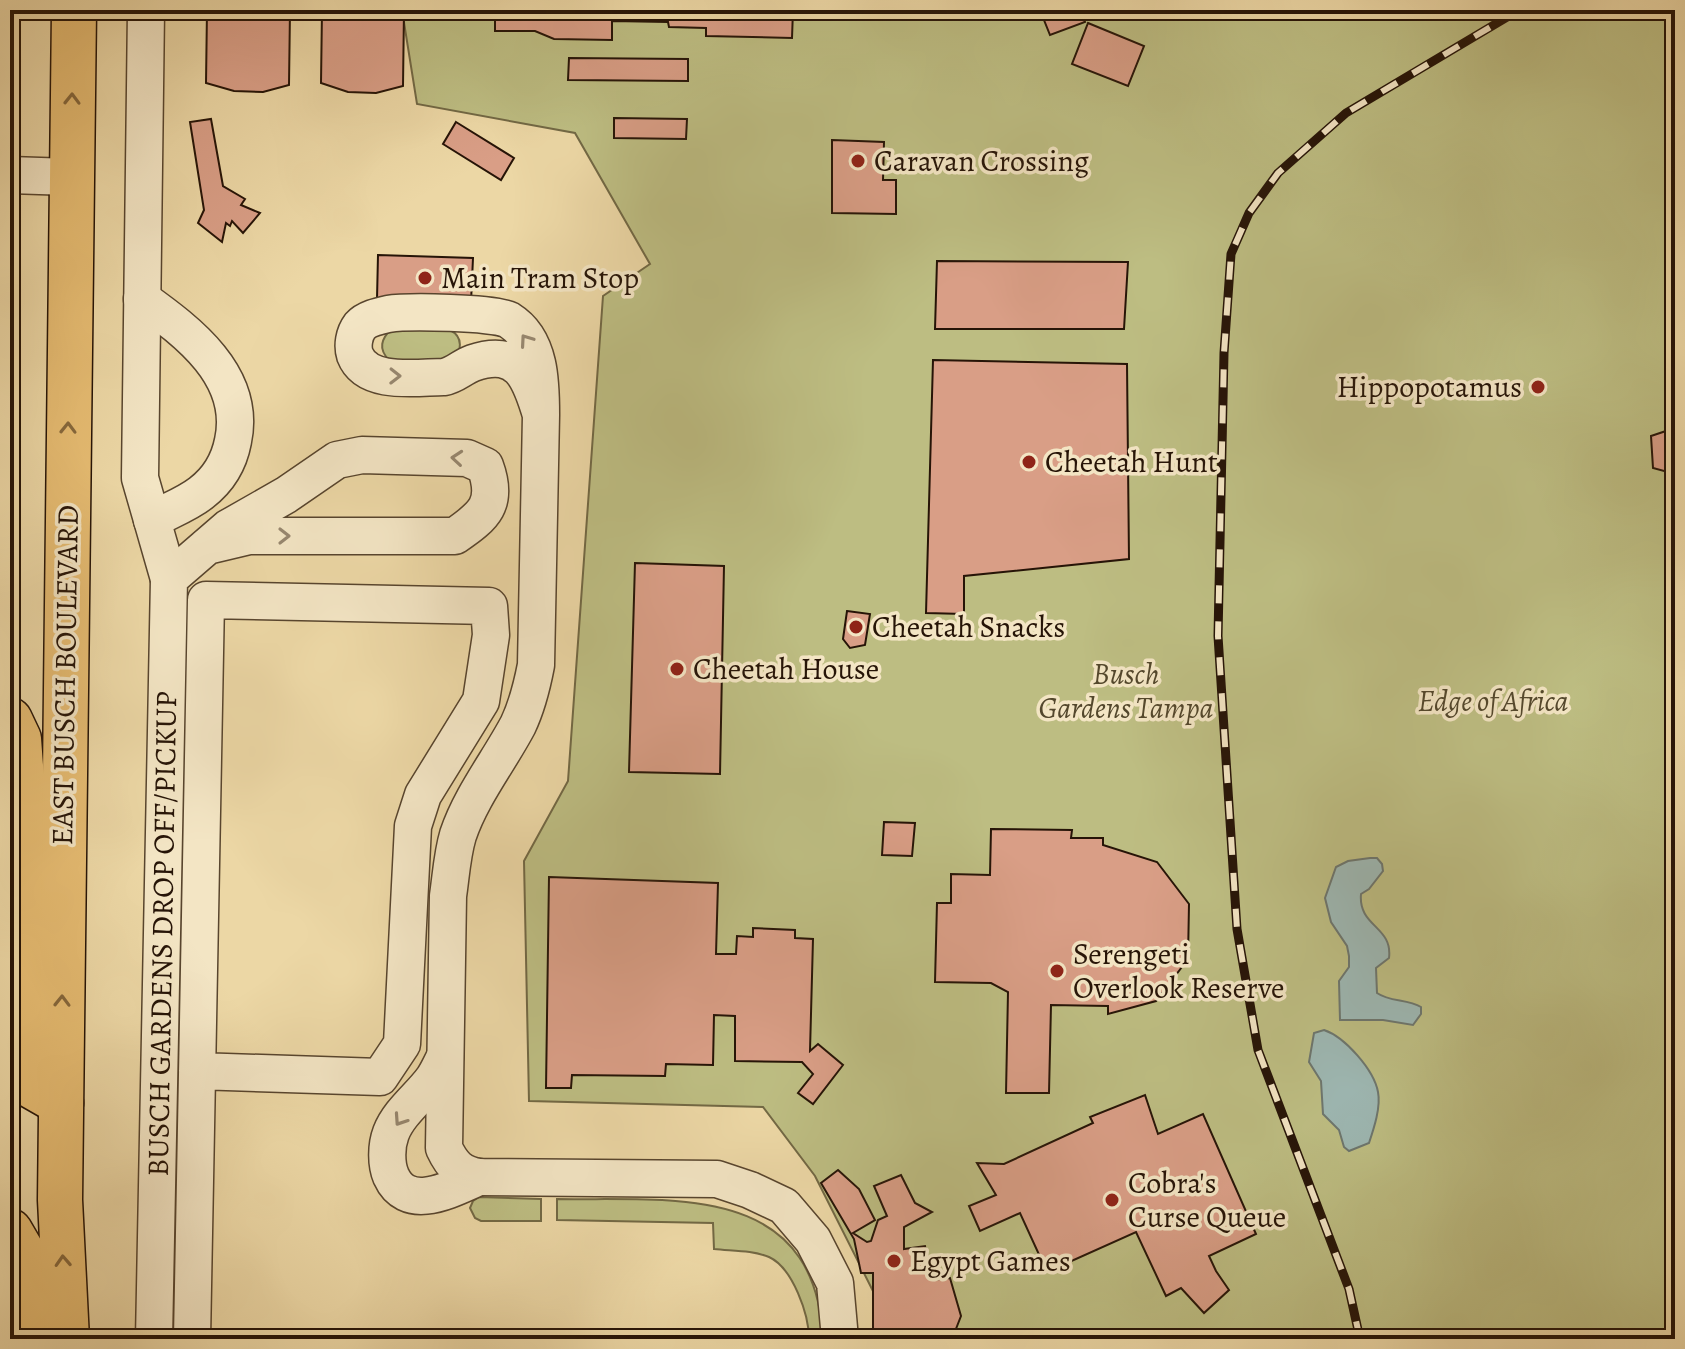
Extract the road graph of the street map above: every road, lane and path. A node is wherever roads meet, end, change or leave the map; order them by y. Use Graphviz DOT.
graph roads {
  1 [pos="74,10"];
  2 [pos="146,10"];
  3 [pos="10,175"];
  4 [pos="70,177"];
  5 [pos="142,299"];
  6 [pos="541,415"];
  7 [pos="152,520"];
  8 [pos="207,546"];
  9 [pos="169,579"];
  10 [pos="10,720"];
  11 [pos="445,1057"];
  12 [pos="197,1071"];
  13 [pos="61,1103"];
  14 [pos="479,1177"];
  15 [pos="10,1231"];
  16 [pos="31,1339"];
  17 [pos="67,1339"];
  18 [pos="154,1339"];
  19 [pos="192,1339"];
  20 [pos="840,1339"];
  4 -- 1 [label="main road, EAST BUSCH BOULEVARD, one-way"];
  2 -- 5 [label="street, BUSCH GARDENS DROP OFF/PICKUP"];
  3 -- 4 [label="street"];
  13 -- 4 [label="main road, EAST BUSCH BOULEVARD, one-way"];
  5 -- 7 [label="street, BUSCH GARDENS DROP OFF/PICKUP"];
  5 -- 7 [label="street"];
  6 -- 6 [label="street, one-way"];
  6 -- 11 [label="street"];
  7 -- 9 [label="street, BUSCH GARDENS DROP OFF/PICKUP"];
  8 -- 8 [label="street, one-way"];
  8 -- 9 [label="street"];
  9 -- 18 [label="street, BUSCH GARDENS DROP OFF/PICKUP"];
  10 -- 13 [label="main road"];
  11 -- 14 [label="street"];
  11 -- 14 [label="street, one-way"];
  12 -- 12 [label="street"];
  12 -- 19 [label="street"];
  17 -- 13 [label="main road, EAST BUSCH BOULEVARD, one-way"];
  14 -- 20 [label="street"];
  15 -- 16 [label="main road"];
}
